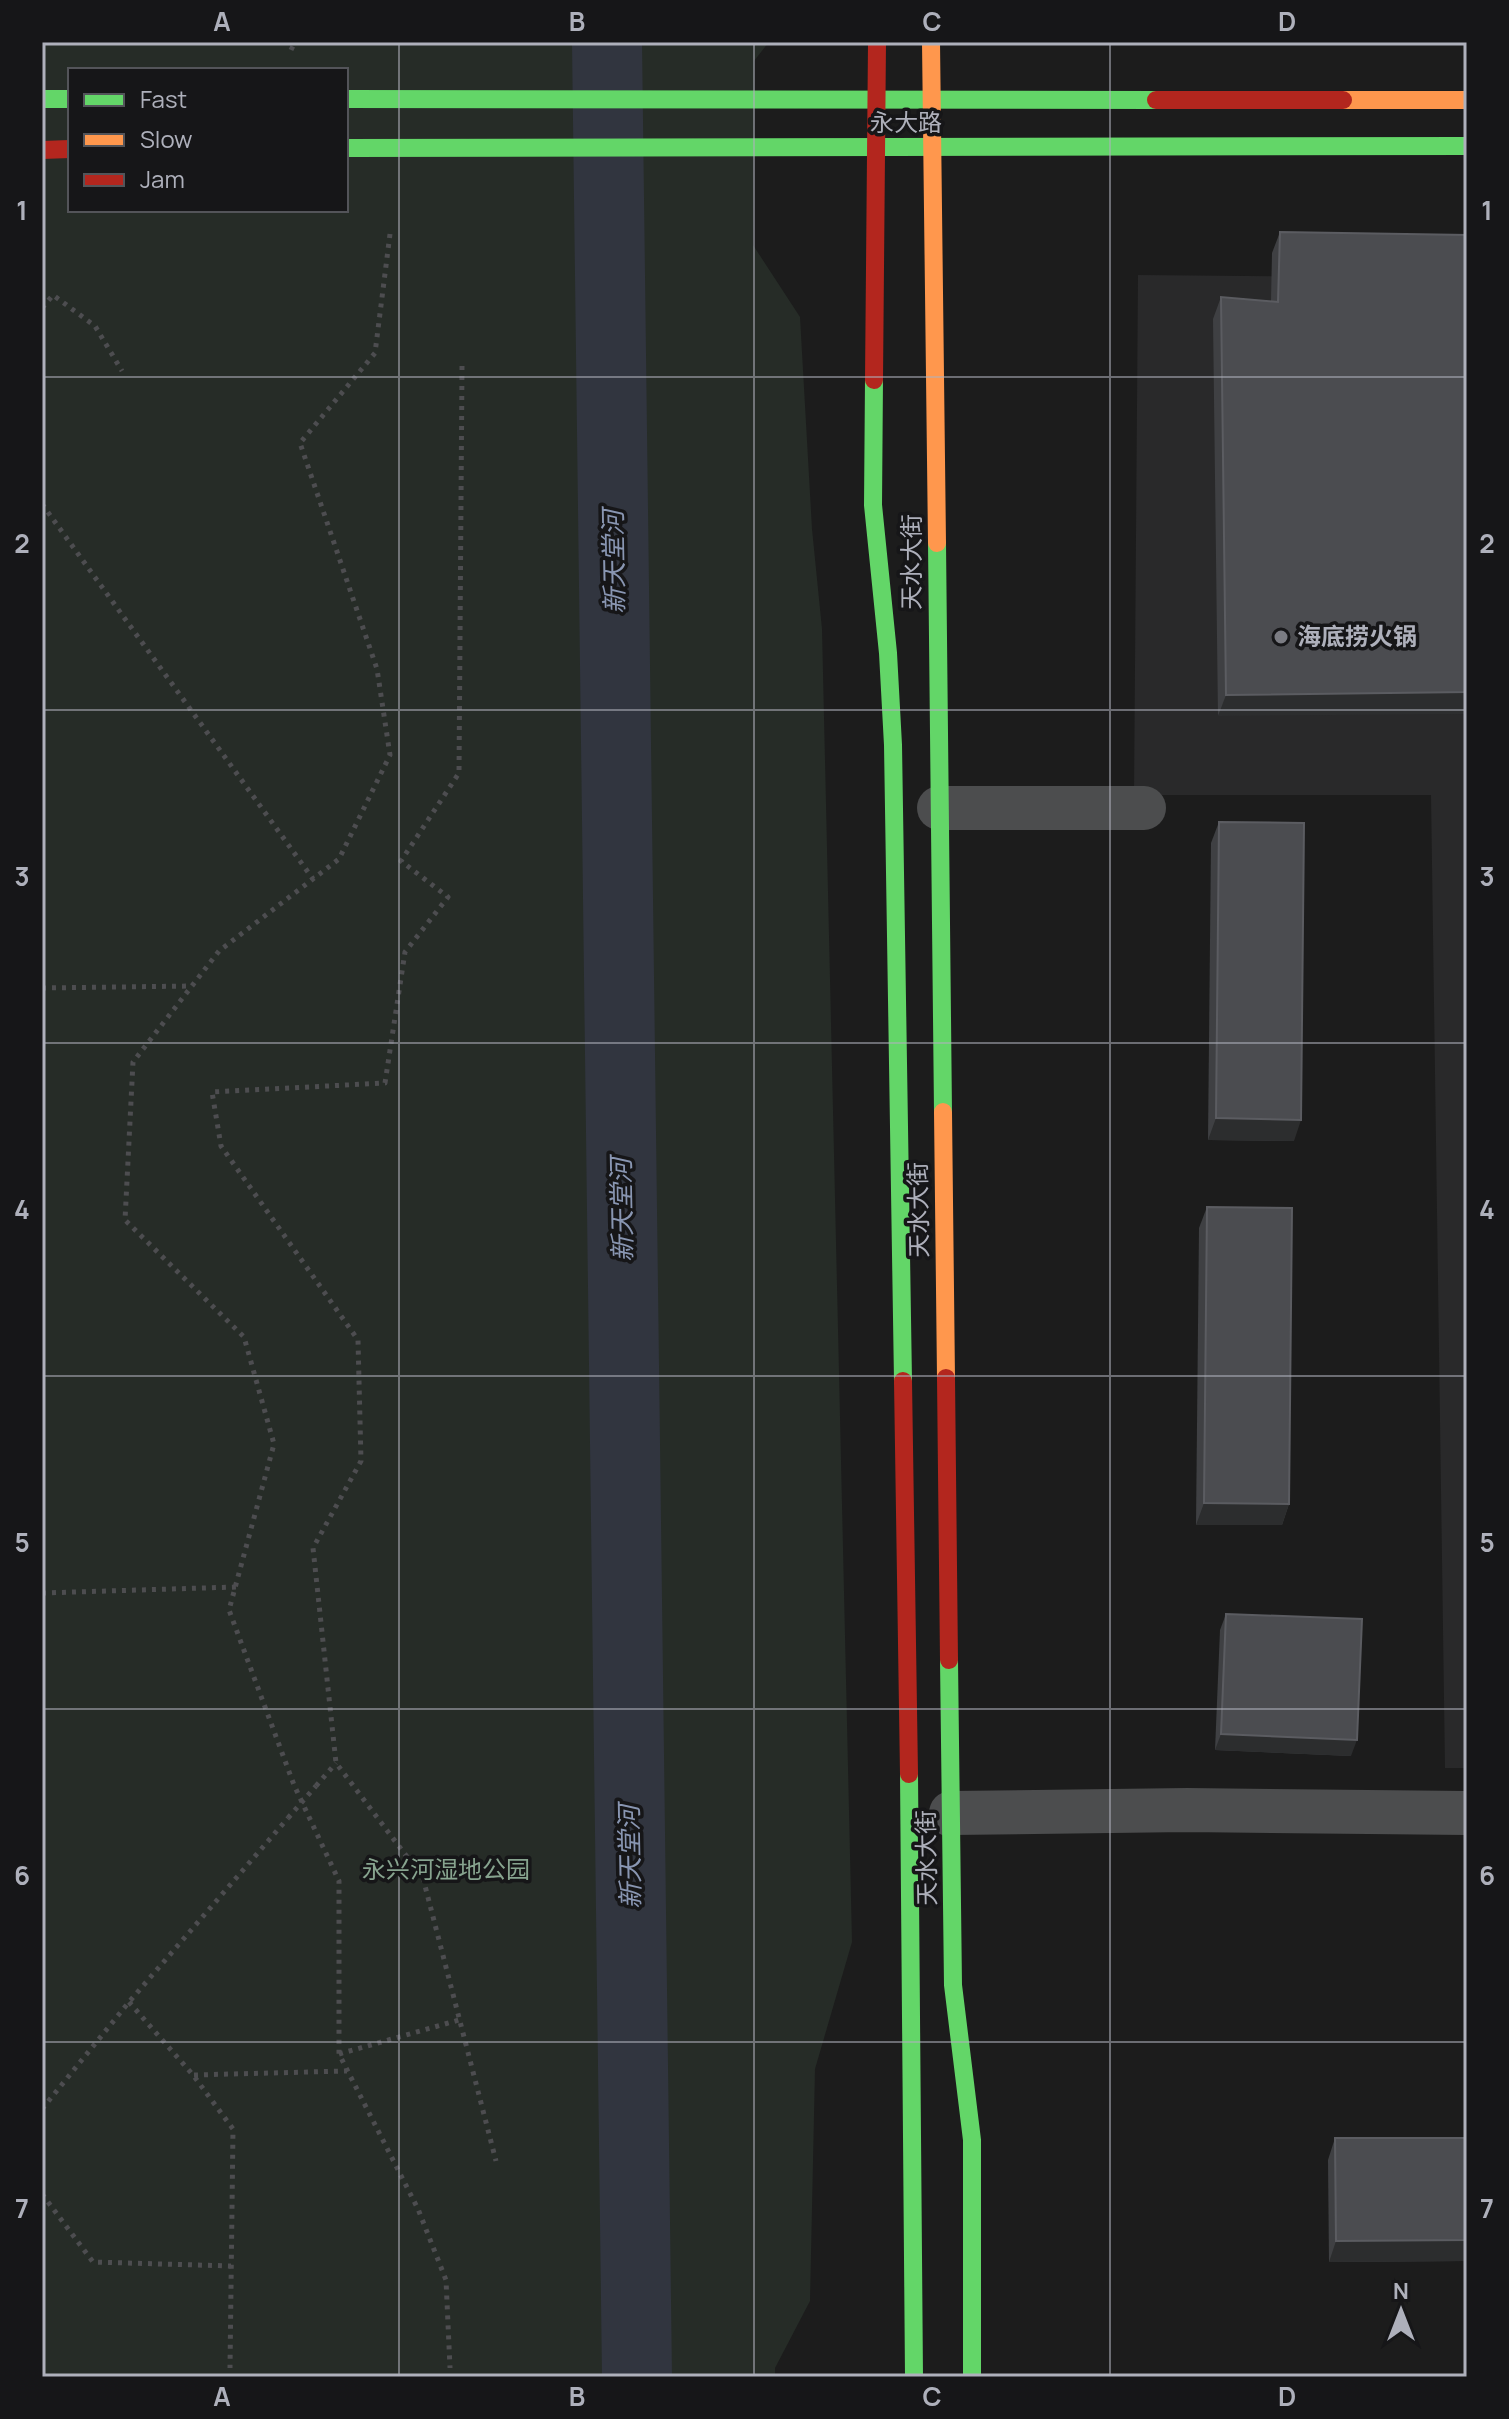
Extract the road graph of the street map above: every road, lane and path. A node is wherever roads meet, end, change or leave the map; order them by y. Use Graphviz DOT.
graph roads {
  1 [pos="295,42"];
  2 [pos="877,42"];
  3 [pos="931,42"];
  4 [pos="291,50"];
  5 [pos="42,99"];
  6 [pos="68,99"];
  7 [pos="348,99"];
  8 [pos="878,100"];
  9 [pos="933,100"];
  10 [pos="1467,100"];
  11 [pos="1467,146"];
  12 [pos="877,147"];
  13 [pos="933,147"];
  14 [pos="348,148"];
  15 [pos="68,149"];
  16 [pos="42,150"];
  17 [pos="390,234"];
  18 [pos="42,308"];
  19 [pos="462,366"];
  20 [pos="122,371"];
  21 [pos="42,504"];
  22 [pos="939,808"];
  23 [pos="1144,808"];
  24 [pos="313,879"];
  25 [pos="192,986"];
  26 [pos="42,988"];
  27 [pos="236,1587"];
  28 [pos="42,1593"];
  29 [pos="336,1763"];
  30 [pos="1467,1813"];
  31 [pos="951,1814"];
  32 [pos="129,2002"];
  33 [pos="459,2020"];
  34 [pos="339,2054"];
  35 [pos="347,2071"];
  36 [pos="193,2075"];
  37 [pos="42,2109"];
  38 [pos="496,2161"];
  39 [pos="42,2194"];
  40 [pos="231,2266"];
  41 [pos="230,2368"];
  42 [pos="450,2368"];
  43 [pos="914,2377"];
  44 [pos="972,2377"];
  1 -- 4 [label="path"];
  2 -- 8 [label="main road, 天水大街"];
  3 -- 9 [label="main road, 天水大街"];
  5 -- 6 [label="main road"];
  7 -- 8 [label="main road, 永大路"];
  8 -- 9 [label="main road, 永大路"];
  8 -- 12 [label="main road, 天水大街"];
  9 -- 10 [label="main road, 永大路"];
  9 -- 13 [label="main road, 天水大街"];
  11 -- 13 [label="main road, 永大路"];
  12 -- 13 [label="main road, 永大路"];
  12 -- 14 [label="main road, 永大路"];
  12 -- 43 [label="main road, 天水大街"];
  13 -- 22 [label="main road, 天水大街"];
  15 -- 16 [label="main road"];
  17 -- 24 [label="path"];
  18 -- 20 [label="path"];
  19 -- 29 [label="path"];
  21 -- 24 [label="path"];
  22 -- 23 [label="street"];
  22 -- 31 [label="main road, 天水大街"];
  24 -- 25 [label="path"];
  25 -- 26 [label="path"];
  25 -- 27 [label="path"];
  27 -- 28 [label="path"];
  27 -- 34 [label="path"];
  29 -- 32 [label="path, bridge"];
  29 -- 33 [label="path"];
  30 -- 31 [label="street"];
  31 -- 44 [label="main road, 天水大街"];
  32 -- 36 [label="path"];
  32 -- 37 [label="path"];
  33 -- 34 [label="path"];
  33 -- 38 [label="path"];
  34 -- 35 [label="path"];
  35 -- 36 [label="path"];
  35 -- 42 [label="path"];
  36 -- 40 [label="path"];
  39 -- 40 [label="path"];
  40 -- 41 [label="path"];
}
